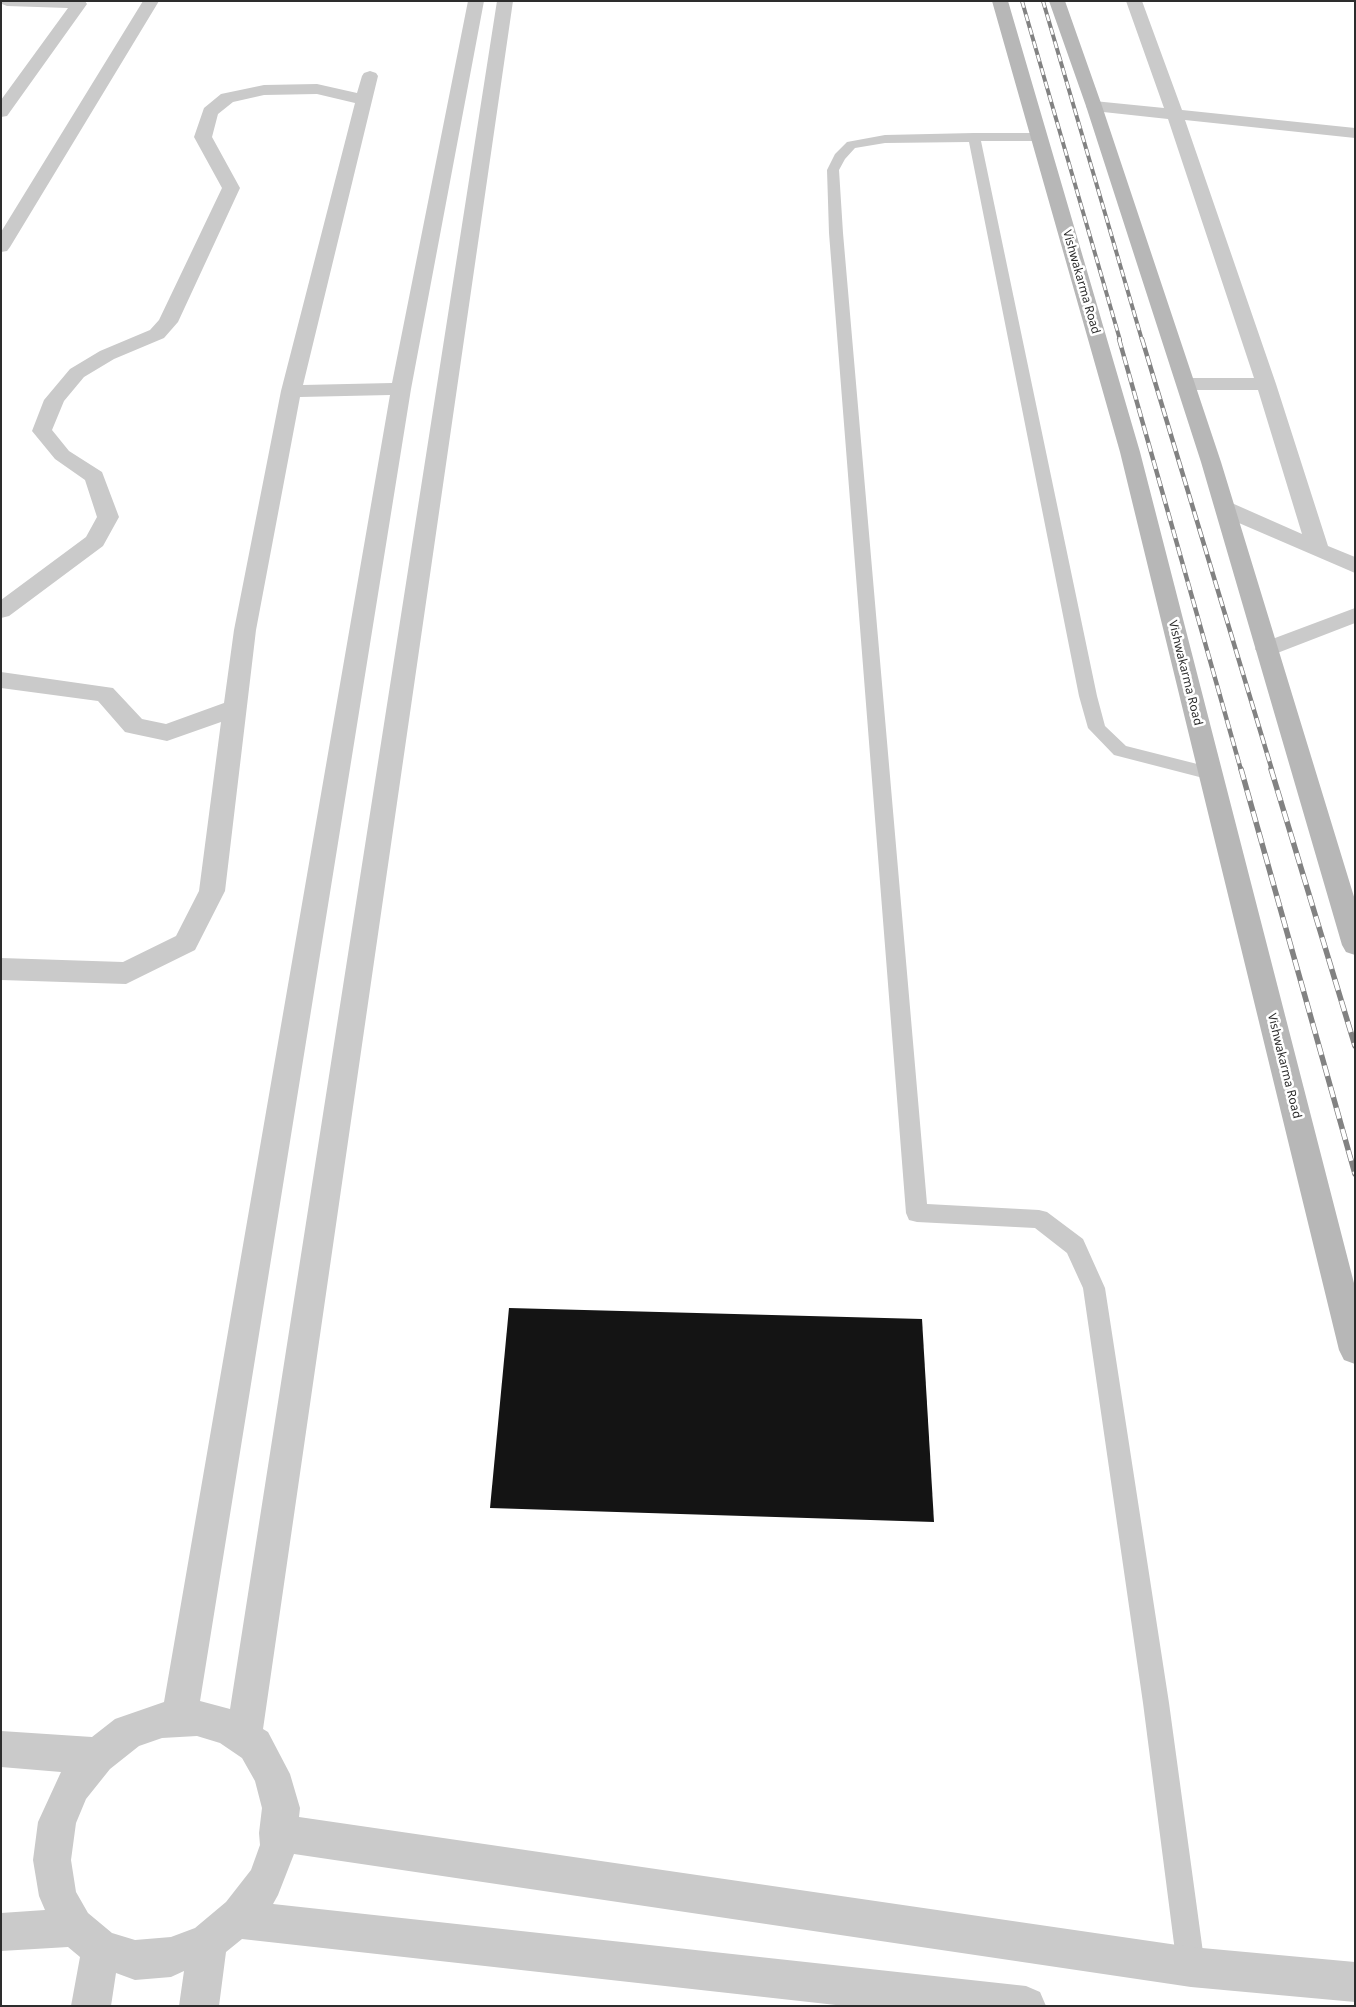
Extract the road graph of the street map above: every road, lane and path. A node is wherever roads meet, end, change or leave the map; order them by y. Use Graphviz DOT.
graph roads {
  1 [pos="7,1"];
  2 [pos="151,1"];
  3 [pos="476,1"];
  4 [pos="505,1"];
  5 [pos="1000,1"];
  6 [pos="1057,1"];
  7 [pos="1134,1"];
  8 [pos="370,76"];
  9 [pos="364,100"];
  10 [pos="1094,106"];
  11 [pos="1,112"];
  12 [pos="1175,115"];
  13 [pos="1355,133"];
  14 [pos="974,137"];
  15 [pos="1039,137"];
  16 [pos="1,247"];
  17 [pos="1186,384"];
  18 [pos="1266,384"];
  19 [pos="401,389"];
  20 [pos="291,391"];
  21 [pos="1226,510"];
  22 [pos="1318,550"];
  23 [pos="1355,566"];
  24 [pos="1,611"];
  25 [pos="1355,615"];
  26 [pos="1267,649"];
  27 [pos="1,680"];
  28 [pos="235,708"];
  29 [pos="1210,774"];
  30 [pos="1355,945"];
  31 [pos="1,969"];
  32 [pos="1355,1350"];
  33 [pos="179,1719"];
  34 [pos="244,1737"];
  35 [pos="1,1749"];
  36 [pos="97,1756"];
  37 [pos="278,1833"];
  38 [pos="222,1930"];
  39 [pos="1,1932"];
  40 [pos="88,1938"];
  41 [pos="1190,1967"];
  42 [pos="1355,1982"];
  43 [pos="91,2006"];
  44 [pos="200,2006"];
  45 [pos="1026,2006"];
  1 -- 11 [label="street"];
  2 -- 16 [label="street"];
  3 -- 19 [label="street"];
  4 -- 34 [label="street"];
  5 -- 15 [label="main road, Vishwakarma Road"];
  6 -- 10 [label="main road"];
  7 -- 12 [label="street"];
  8 -- 9 [label="street"];
  9 -- 20 [label="street"];
  9 -- 24 [label="street"];
  10 -- 12 [label="street"];
  10 -- 17 [label="main road"];
  12 -- 13 [label="street"];
  12 -- 18 [label="street"];
  14 -- 15 [label="lane"];
  14 -- 29 [label="lane"];
  14 -- 41 [label="lane"];
  15 -- 29 [label="main road, Vishwakarma Road"];
  17 -- 18 [label="street"];
  17 -- 21 [label="main road"];
  18 -- 22 [label="street"];
  19 -- 20 [label="street"];
  19 -- 33 [label="street"];
  20 -- 28 [label="street"];
  21 -- 22 [label="street"];
  21 -- 26 [label="main road"];
  22 -- 23 [label="street"];
  25 -- 26 [label="street"];
  26 -- 30 [label="main road"];
  27 -- 28 [label="street"];
  28 -- 31 [label="street"];
  29 -- 32 [label="main road, Vishwakarma Road"];
  33 -- 34 [label="street"];
  33 -- 36 [label="street"];
  34 -- 37 [label="street"];
  35 -- 36 [label="street"];
  36 -- 40 [label="street"];
  37 -- 38 [label="street"];
  37 -- 41 [label="street"];
  38 -- 40 [label="street"];
  38 -- 44 [label="street"];
  38 -- 45 [label="street"];
  39 -- 40 [label="street"];
  40 -- 43 [label="street"];
  41 -- 42 [label="street"];
}
